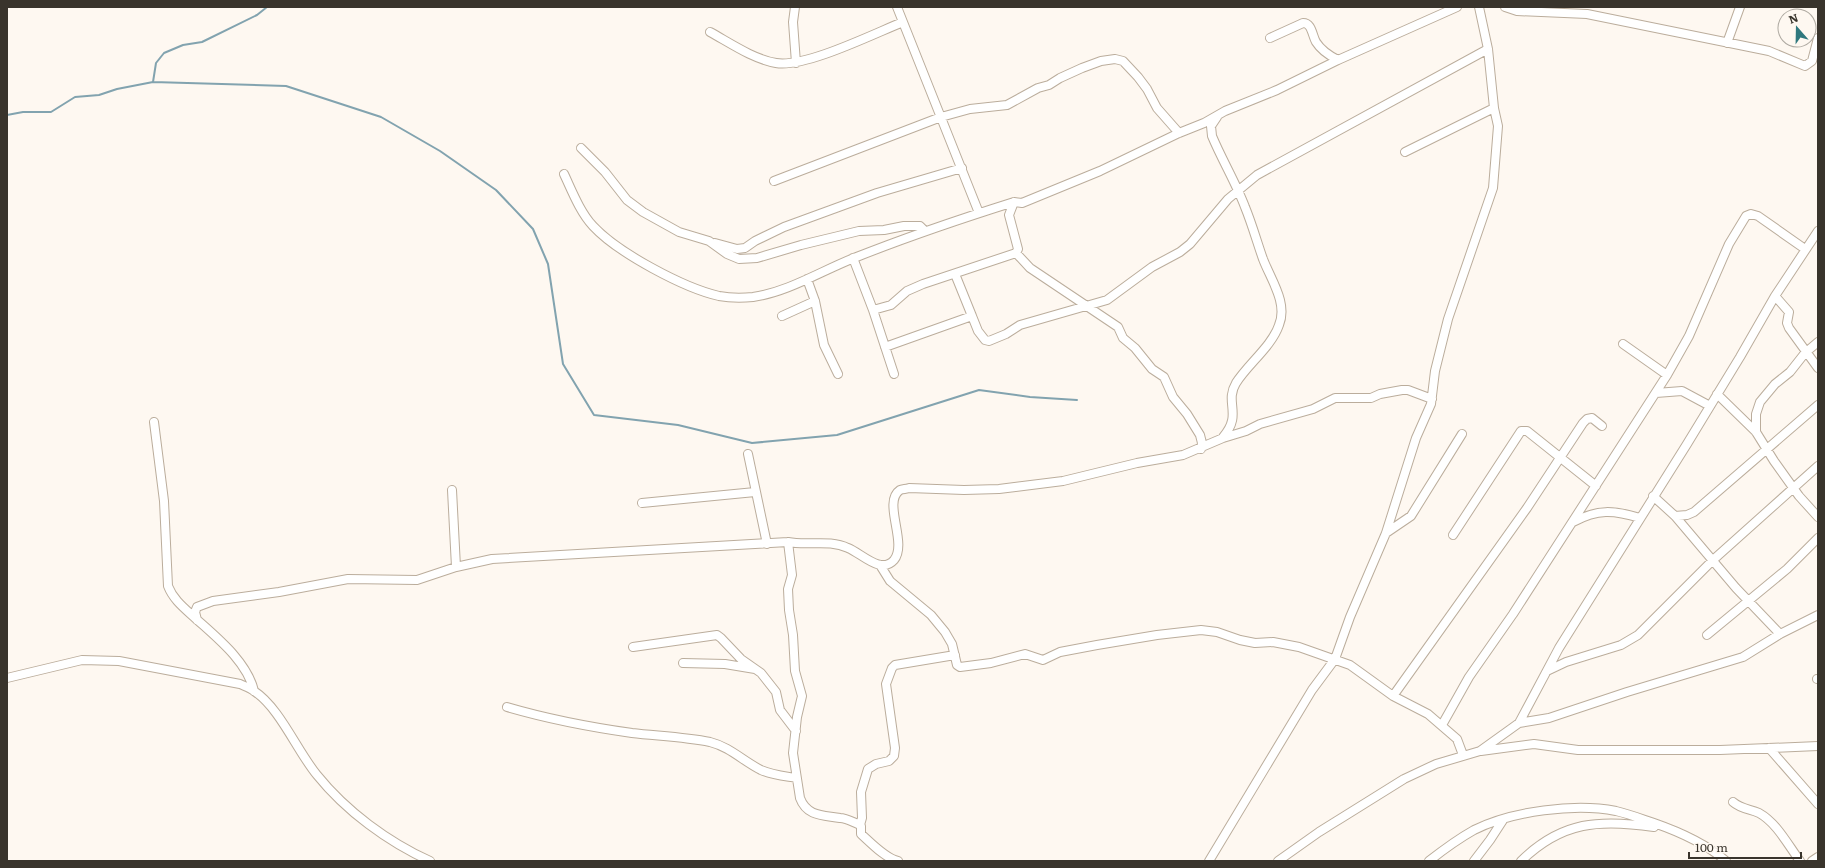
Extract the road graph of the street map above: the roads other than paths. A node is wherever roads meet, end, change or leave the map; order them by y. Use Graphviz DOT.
graph roads {
  1 [pos="794,7"];
  2 [pos="897,7"];
  3 [pos="1457,7"];
  4 [pos="1479,7"];
  5 [pos="1505,7"];
  6 [pos="1740,7"];
  7 [pos="903,22"];
  8 [pos="710,32"];
  9 [pos="1270,38"];
  10 [pos="1818,38"];
  11 [pos="1727,43"];
  12 [pos="1488,48"];
  13 [pos="1338,60"];
  14 [pos="796,63"];
  15 [pos="1494,108"];
  16 [pos="941,117"];
  17 [pos="1217,117"];
  18 [pos="1179,133"];
  19 [pos="581,148"];
  20 [pos="1405,152"];
  21 [pos="962,168"];
  22 [pos="564,174"];
  23 [pos="774,181"];
  24 [pos="1237,190"];
  25 [pos="1014,202"];
  26 [pos="979,213"];
  27 [pos="925,231"];
  28 [pos="1818,231"];
  29 [pos="709,241"];
  30 [pos="1805,250"];
  31 [pos="1016,253"];
  32 [pos="853,258"];
  33 [pos="955,274"];
  34 [pos="807,279"];
  35 [pos="1775,296"];
  36 [pos="815,301"];
  37 [pos="1085,306"];
  38 [pos="873,310"];
  39 [pos="782,316"];
  40 [pos="972,316"];
  41 [pos="1818,342"];
  42 [pos="1623,344"];
  43 [pos="885,347"];
  44 [pos="1805,353"];
  45 [pos="1818,368"];
  46 [pos="838,374"];
  47 [pos="894,374"];
  48 [pos="1667,375"];
  49 [pos="1656,393"];
  50 [pos="1717,394"];
  51 [pos="1432,400"];
  52 [pos="1818,405"];
  53 [pos="1710,406"];
  54 [pos="154,422"];
  55 [pos="1602,426"];
  56 [pos="1756,432"];
  57 [pos="1462,434"];
  58 [pos="1223,438"];
  59 [pos="1201,448"];
  60 [pos="1767,448"];
  61 [pos="748,454"];
  62 [pos="1561,458"];
  63 [pos="1818,466"];
  64 [pos="1596,486"];
  65 [pos="1794,488"];
  66 [pos="452,490"];
  67 [pos="755,492"];
  68 [pos="1653,496"];
  69 [pos="642,503"];
  70 [pos="1675,516"];
  71 [pos="1818,517"];
  72 [pos="1640,518"];
  73 [pos="1572,522"];
  74 [pos="1386,533"];
  75 [pos="1453,535"];
  76 [pos="1818,538"];
  77 [pos="788,542"];
  78 [pos="767,544"];
  79 [pos="1713,560"];
  80 [pos="880,565"];
  81 [pos="456,567"];
  82 [pos="1748,601"];
  83 [pos="1818,615"];
  84 [pos="197,620"];
  85 [pos="1780,634"];
  86 [pos="1707,635"];
  87 [pos="633,647"];
  88 [pos="955,655"];
  89 [pos="1335,659"];
  90 [pos="682,663"];
  91 [pos="756,669"];
  92 [pos="1546,672"];
  93 [pos="7,678"];
  94 [pos="254,691"];
  95 [pos="1393,696"];
  96 [pos="507,707"];
  97 [pos="1519,723"];
  98 [pos="1442,725"];
  99 [pos="796,731"];
  100 [pos="1818,746"];
  101 [pos="1769,748"];
  102 [pos="1480,751"];
  103 [pos="1463,755"];
  104 [pos="796,778"];
  105 [pos="1733,802"];
  106 [pos="1818,804"];
  107 [pos="1503,820"];
  108 [pos="860,825"];
  109 [pos="1674,830"];
  110 [pos="1818,857"];
  111 [pos="430,861"];
  112 [pos="898,861"];
  113 [pos="1209,861"];
  114 [pos="1278,861"];
  115 [pos="1429,861"];
  116 [pos="1474,861"];
  117 [pos="1522,861"];
  118 [pos="1726,861"];
  119 [pos="1800,861"];
  120 [pos="1812,861"];
  1 -- 14 [label="street"];
  2 -- 7 [label="street"];
  3 -- 13 [label="street"];
  4 -- 12 [label="street"];
  5 -- 11 [label="street"];
  6 -- 11 [label="street"];
  7 -- 14 [label="street"];
  7 -- 16 [label="street"];
  8 -- 14 [label="street"];
  9 -- 13 [label="street"];
  10 -- 11 [label="street"];
  12 -- 15 [label="street"];
  12 -- 24 [label="street"];
  13 -- 17 [label="street"];
  15 -- 20 [label="street"];
  15 -- 51 [label="street"];
  16 -- 18 [label="street"];
  16 -- 21 [label="street"];
  16 -- 23 [label="street"];
  17 -- 18 [label="street"];
  17 -- 24 [label="street"];
  18 -- 25 [label="street"];
  19 -- 29 [label="street"];
  21 -- 26 [label="street"];
  21 -- 29 [label="street"];
  22 -- 34 [label="street"];
  24 -- 37 [label="street"];
  24 -- 58 [label="street"];
  25 -- 26 [label="street"];
  25 -- 31 [label="street"];
  26 -- 27 [label="street"];
  27 -- 29 [label="street"];
  27 -- 32 [label="street"];
  28 -- 30 [label="street"];
  30 -- 35 [label="street"];
  30 -- 48 [label="street"];
  31 -- 33 [label="street"];
  31 -- 37 [label="street"];
  32 -- 34 [label="street"];
  32 -- 38 [label="street"];
  33 -- 38 [label="street"];
  33 -- 40 [label="street"];
  34 -- 36 [label="street"];
  35 -- 44 [label="street"];
  35 -- 50 [label="street"];
  36 -- 39 [label="street"];
  36 -- 46 [label="street"];
  37 -- 40 [label="street"];
  37 -- 59 [label="street"];
  38 -- 43 [label="street"];
  40 -- 43 [label="street"];
  41 -- 44 [label="street"];
  42 -- 48 [label="street"];
  43 -- 47 [label="street"];
  44 -- 45 [label="street"];
  44 -- 56 [label="street"];
  48 -- 49 [label="street"];
  49 -- 53 [label="street"];
  49 -- 64 [label="street"];
  50 -- 53 [label="street"];
  50 -- 56 [label="street"];
  51 -- 58 [label="street"];
  51 -- 74 [label="street"];
  52 -- 60 [label="street"];
  53 -- 68 [label="street"];
  54 -- 84 [label="street"];
  55 -- 62 [label="street"];
  56 -- 60 [label="street"];
  57 -- 74 [label="street"];
  58 -- 59 [label="street"];
  59 -- 80 [label="street"];
  60 -- 65 [label="street"];
  60 -- 70 [label="street"];
  61 -- 67 [label="street"];
  62 -- 64 [label="street"];
  62 -- 75 [label="street"];
  62 -- 95 [label="street"];
  63 -- 65 [label="street"];
  64 -- 73 [label="street"];
  65 -- 71 [label="street"];
  65 -- 79 [label="street"];
  66 -- 81 [label="street"];
  67 -- 69 [label="street"];
  67 -- 78 [label="street"];
  68 -- 70 [label="street"];
  68 -- 72 [label="street"];
  70 -- 79 [label="street"];
  72 -- 73 [label="street"];
  72 -- 92 [label="street"];
  73 -- 98 [label="street"];
  74 -- 89 [label="street"];
  76 -- 82 [label="street"];
  77 -- 78 [label="street"];
  77 -- 80 [label="street"];
  77 -- 99 [label="street"];
  78 -- 81 [label="street"];
  79 -- 82 [label="street"];
  79 -- 92 [label="street"];
  80 -- 88 [label="street"];
  81 -- 84 [label="street"];
  82 -- 85 [label="street"];
  82 -- 86 [label="street"];
  83 -- 85 [label="street"];
  84 -- 94 [label="street"];
  85 -- 97 [label="street"];
  87 -- 91 [label="street"];
  88 -- 89 [label="street"];
  88 -- 108 [label="street"];
  89 -- 95 [label="street"];
  89 -- 113 [label="street"];
  90 -- 91 [label="street"];
  91 -- 99 [label="street"];
  92 -- 97 [label="street"];
  93 -- 94 [label="street"];
  94 -- 111 [label="street"];
  95 -- 98 [label="street"];
  96 -- 104 [label="street"];
  97 -- 102 [label="street"];
  98 -- 103 [label="street"];
  99 -- 104 [label="street"];
  100 -- 101 [label="street"];
  101 -- 102 [label="street"];
  101 -- 106 [label="street"];
  102 -- 103 [label="street"];
  103 -- 114 [label="street"];
  104 -- 108 [label="street"];
  105 -- 119 [label="street"];
  107 -- 109 [label="street"];
  107 -- 115 [label="street"];
  107 -- 116 [label="street"];
  108 -- 112 [label="street"];
  109 -- 117 [label="street"];
  109 -- 118 [label="street"];
  110 -- 120 [label="street"];
}
